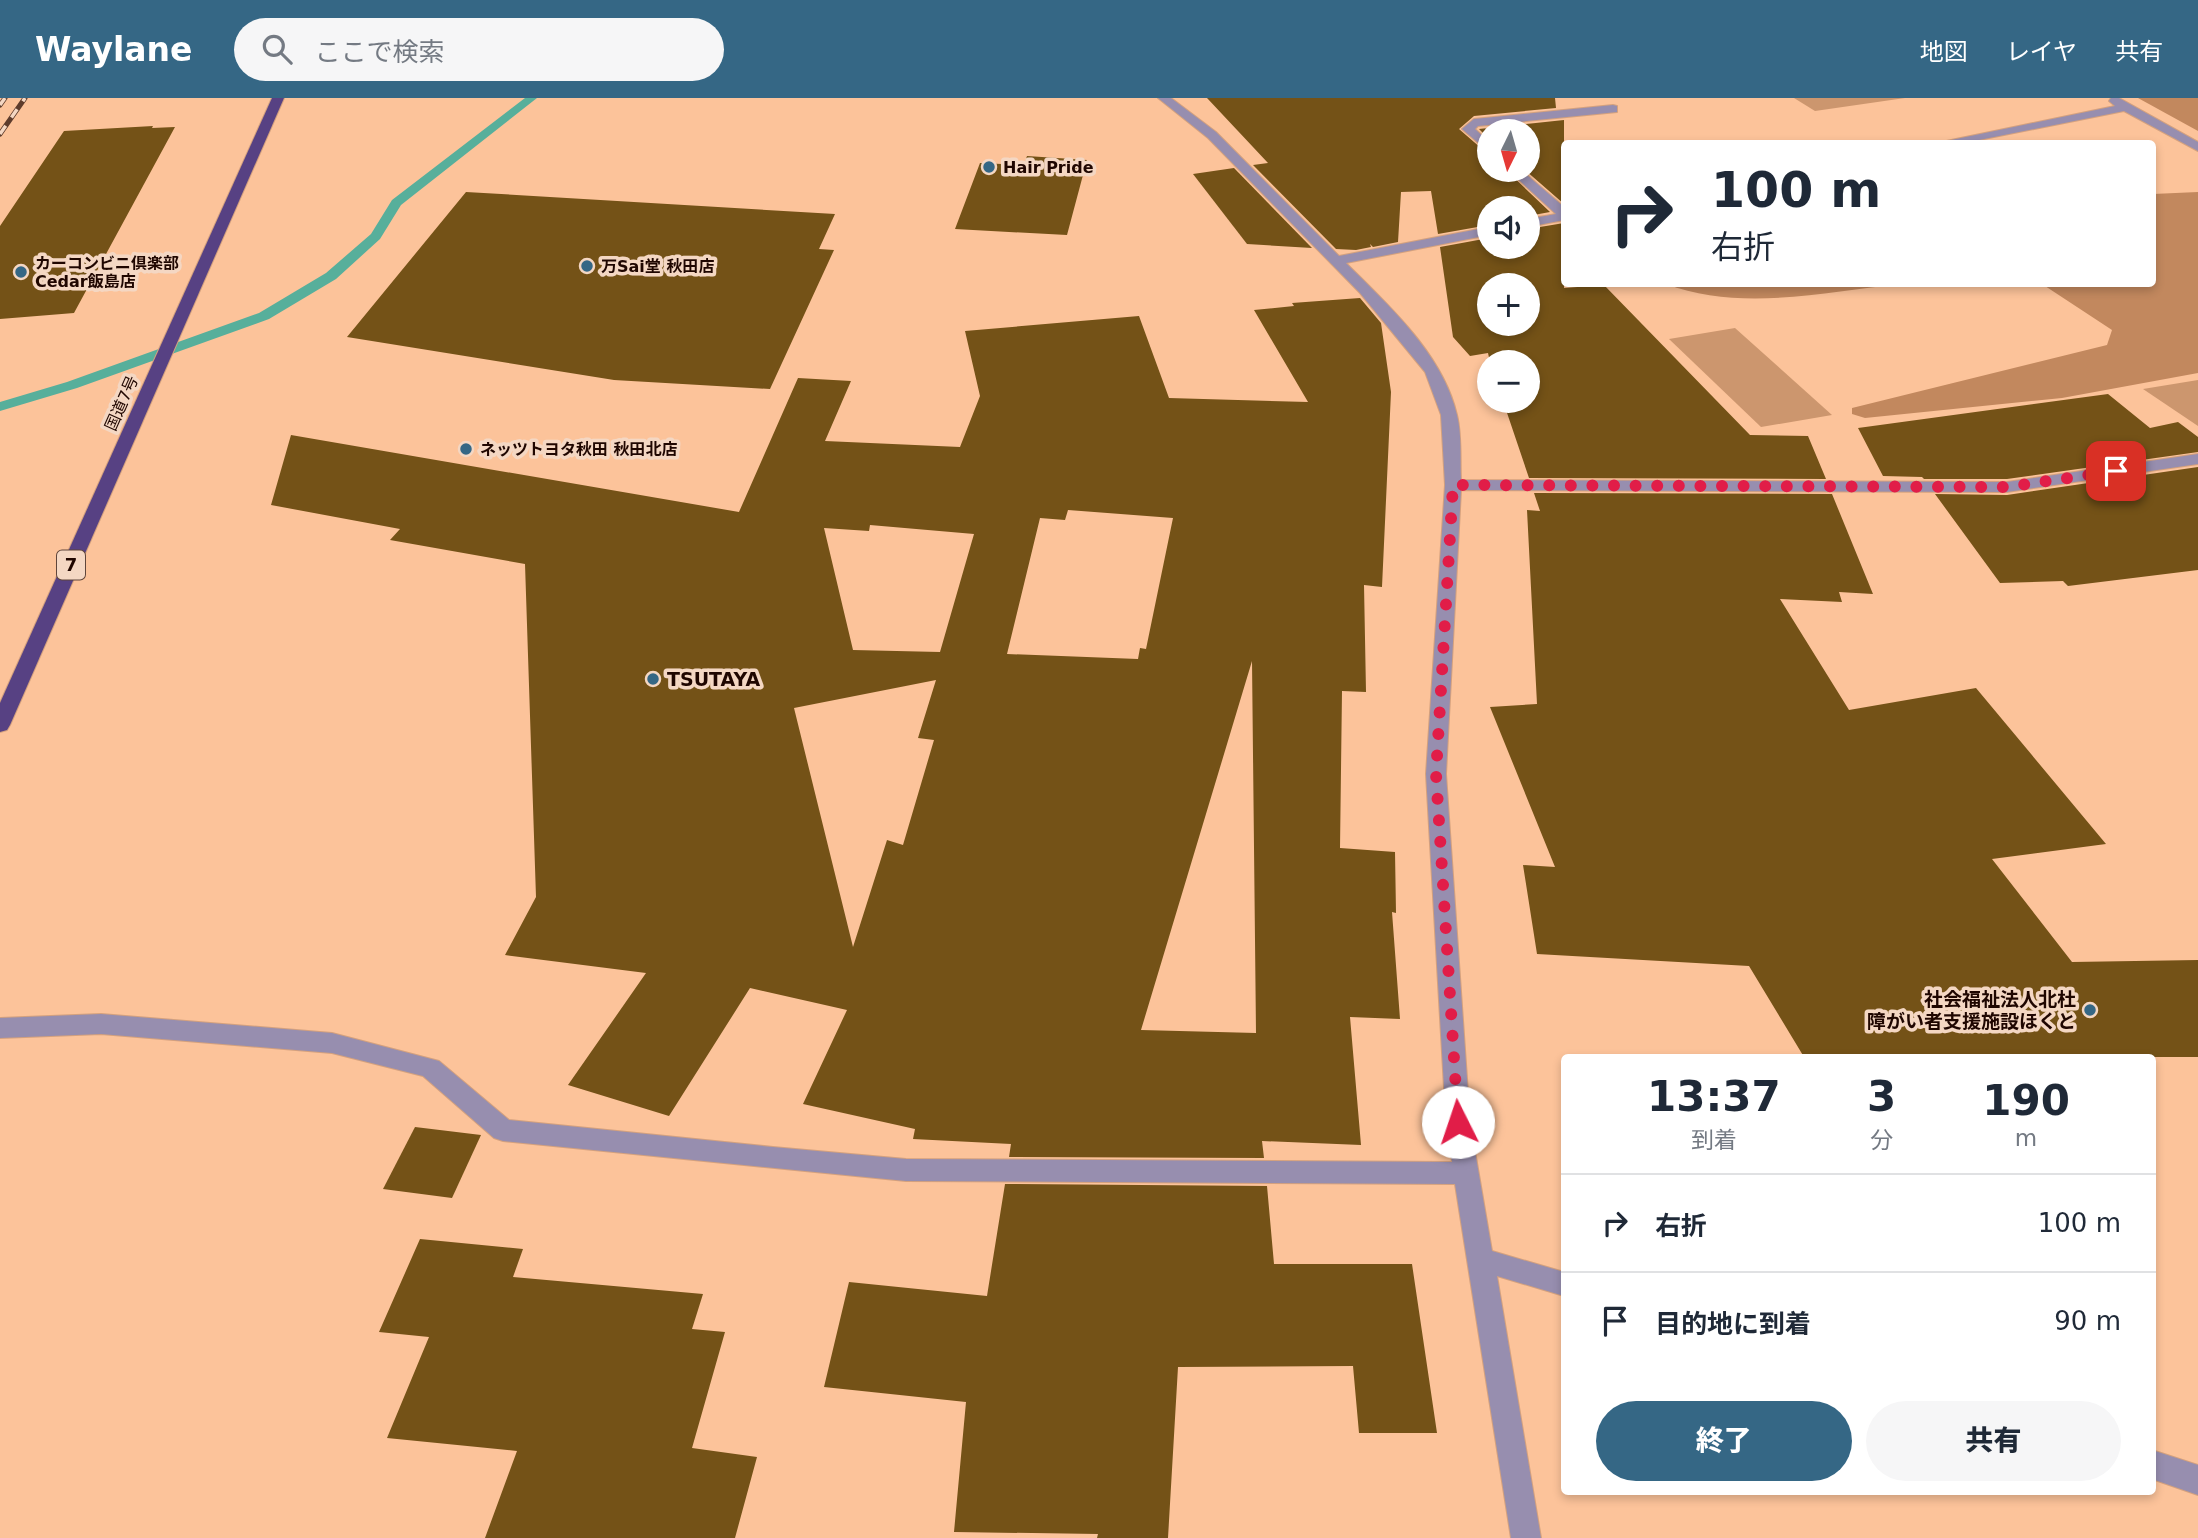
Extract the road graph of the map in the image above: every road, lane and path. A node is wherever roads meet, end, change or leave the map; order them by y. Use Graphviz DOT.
graph roads {
  1 [pos="278,98"];
  2 [pos="1164,98"];
  3 [pos="2110,98"];
  4 [pos="2126,107"];
  5 [pos="1613,109"];
  6 [pos="1514,119"];
  7 [pos="1477,123"];
  8 [pos="1477,137"];
  9 [pos="1958,140"];
  10 [pos="2198,147"];
  11 [pos="1527,182"];
  12 [pos="1561,212"];
  13 [pos="1561,216"];
  14 [pos="1540,220"];
  15 [pos="1477,233"];
  16 [pos="1338,260"];
  17 [pos="2198,460"];
  18 [pos="1453,485"];
  19 [pos="0,725"];
  20 [pos="0,1028"];
  21 [pos="1467,1173"];
  22 [pos="1482,1259"];
  23 [pos="1561,1283"];
  24 [pos="2156,1465"];
  25 [pos="2198,1480"];
  26 [pos="1526,1538"];
  1 -- 19 [label="highway, 国道7号 / 7"];
  2 -- 16 [label="street"];
  3 -- 4 [label="street"];
  4 -- 9 [label="street"];
  4 -- 10 [label="street"];
  5 -- 6 [label="street"];
  7 -- 8 [label="street"];
  11 -- 12 [label="street"];
  13 -- 14 [label="street"];
  15 -- 16 [label="street"];
  16 -- 18 [label="street"];
  17 -- 18 [label="street"];
  18 -- 21 [label="street"];
  20 -- 21 [label="street"];
  21 -- 22 [label="street"];
  22 -- 23 [label="street"];
  22 -- 26 [label="street"];
  24 -- 25 [label="street"];
}
